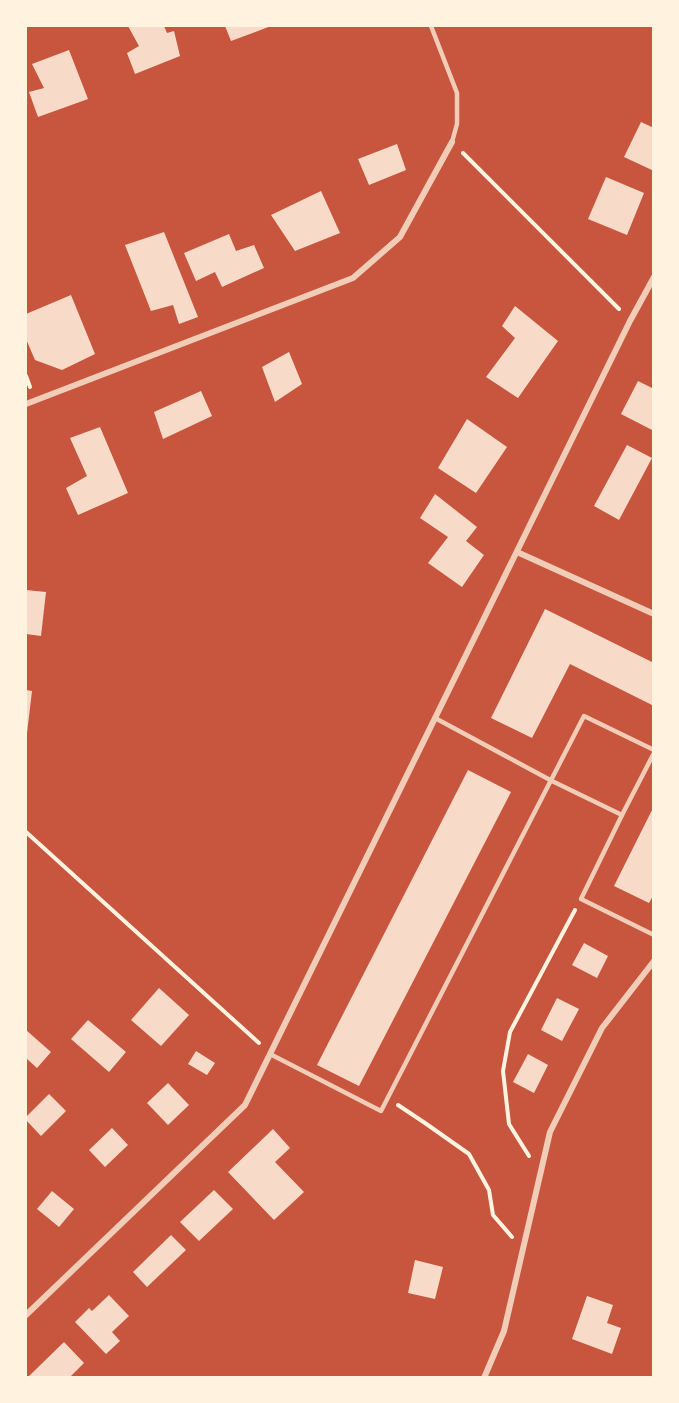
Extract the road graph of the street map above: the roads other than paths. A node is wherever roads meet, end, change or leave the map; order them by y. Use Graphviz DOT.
graph roads {
  1 [pos="431,26"];
  2 [pos="452,142"];
  3 [pos="654,277"];
  4 [pos="26,404"];
  5 [pos="517,552"];
  6 [pos="654,614"];
  7 [pos="435,718"];
  8 [pos="654,751"];
  9 [pos="552,780"];
  10 [pos="622,815"];
  11 [pos="654,935"];
  12 [pos="654,962"];
  13 [pos="270,1054"];
  14 [pos="26,1315"];
  15 [pos="484,1377"];
  1 -- 2 [label="lane"];
  2 -- 4 [label="street"];
  3 -- 5 [label="street"];
  5 -- 6 [label="street"];
  5 -- 7 [label="street"];
  7 -- 9 [label="lane"];
  7 -- 13 [label="street"];
  8 -- 9 [label="lane"];
  8 -- 10 [label="lane"];
  9 -- 10 [label="lane"];
  9 -- 13 [label="lane"];
  10 -- 11 [label="lane"];
  12 -- 15 [label="street"];
  13 -- 14 [label="street"];
}
